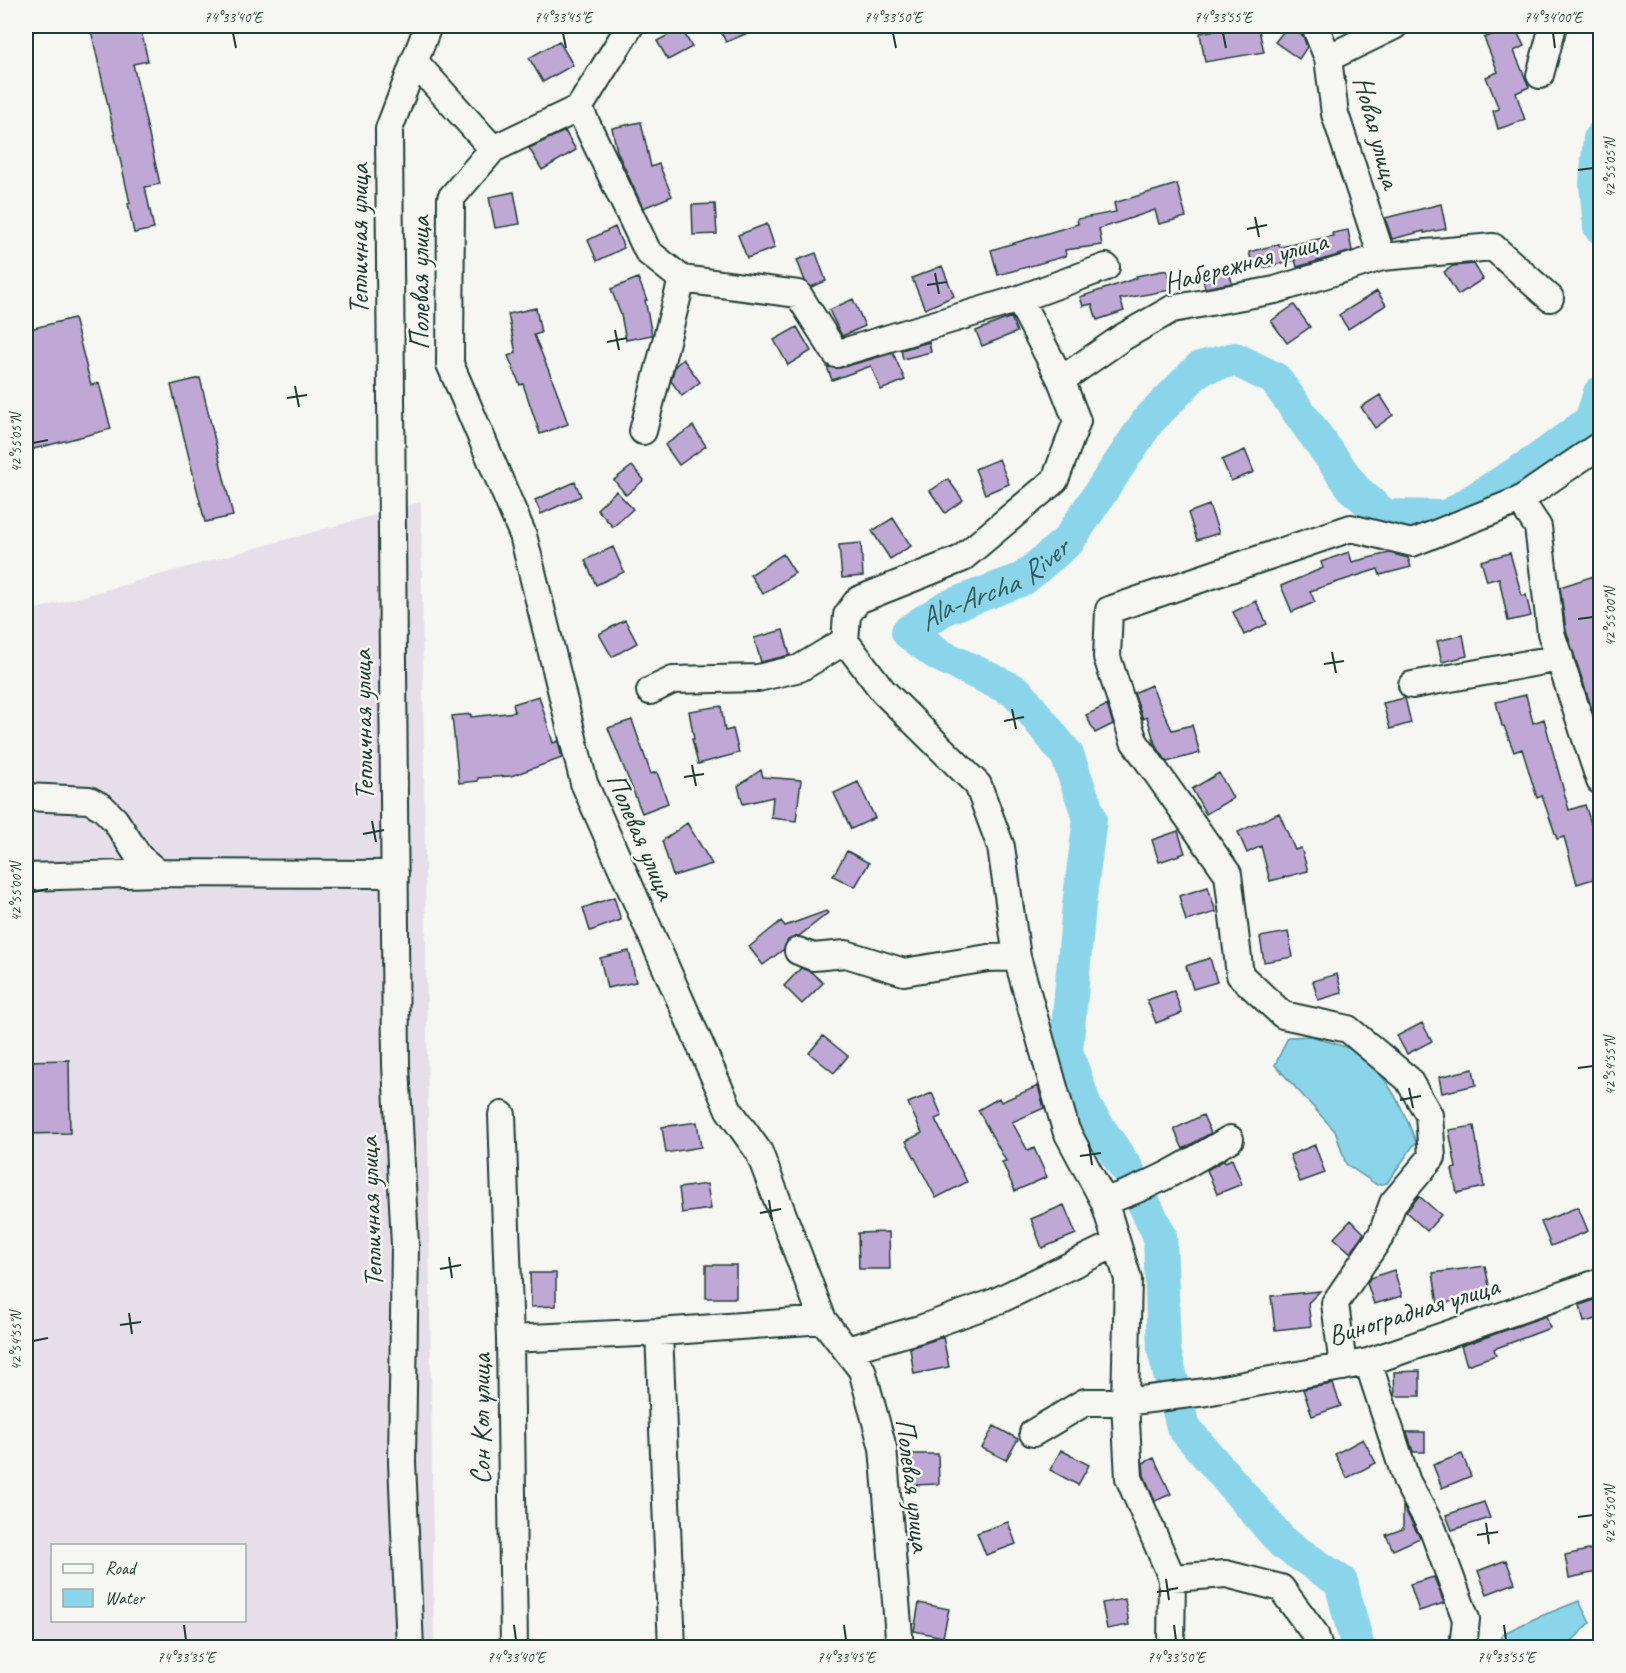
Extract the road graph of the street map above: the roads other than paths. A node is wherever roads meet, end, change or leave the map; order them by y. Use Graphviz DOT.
graph roads {
  1 [pos="428,26"];
  2 [pos="630,26"];
  3 [pos="1315,26"];
  4 [pos="1394,26"];
  5 [pos="1553,26"];
  6 [pos="1328,58"];
  7 [pos="414,61"];
  8 [pos="1540,75"];
  9 [pos="579,108"];
  10 [pos="493,149"];
  11 [pos="1382,257"];
  12 [pos="1106,267"];
  13 [pos="682,279"];
  14 [pos="1550,298"];
  15 [pos="1019,299"];
  16 [pos="1061,380"];
  17 [pos="643,431"];
  18 [pos="1600,445"];
  19 [pos="1520,500"];
  20 [pos="845,641"];
  21 [pos="1560,658"];
  22 [pos="1412,686"];
  23 [pos="651,691"];
  24 [pos="1600,781"];
  25 [pos="26,797"];
  26 [pos="158,873"];
  27 [pos="395,874"];
  28 [pos="26,877"];
  29 [pos="798,951"];
  30 [pos="1017,957"];
  31 [pos="502,1115"];
  32 [pos="1230,1139"];
  33 [pos="1104,1201"];
  34 [pos="1117,1243"];
  35 [pos="1600,1282"];
  36 [pos="823,1320"];
  37 [pos="658,1332"];
  38 [pos="510,1339"];
  39 [pos="847,1350"];
  40 [pos="1368,1362"];
  41 [pos="1343,1367"];
  42 [pos="1125,1402"];
  43 [pos="1033,1433"];
  44 [pos="1172,1578"];
  45 [pos="410,1647"];
  46 [pos="514,1647"];
  47 [pos="672,1647"];
  48 [pos="900,1647"];
  49 [pos="1168,1647"];
  50 [pos="1319,1647"];
  51 [pos="1463,1647"];
  1 -- 7 [label="street, Тепличная улица"];
  2 -- 9 [label="street"];
  3 -- 6 [label="street"];
  4 -- 6 [label="street, Новая улица"];
  5 -- 8 [label="street"];
  6 -- 11 [label="street, Новая улица"];
  7 -- 10 [label="street"];
  7 -- 27 [label="street, Тепличная улица"];
  9 -- 10 [label="street"];
  9 -- 13 [label="street"];
  10 -- 36 [label="street, Полевая улица"];
  11 -- 14 [label="street, Набережная улица"];
  11 -- 16 [label="street, Набережная улица"];
  12 -- 15 [label="street"];
  13 -- 15 [label="street"];
  13 -- 17 [label="street"];
  15 -- 16 [label="street"];
  16 -- 20 [label="street"];
  18 -- 19 [label="street"];
  19 -- 21 [label="street"];
  19 -- 41 [label="street"];
  20 -- 23 [label="street"];
  20 -- 30 [label="street"];
  21 -- 22 [label="street"];
  21 -- 24 [label="street"];
  25 -- 26 [label="street"];
  26 -- 27 [label="street"];
  26 -- 28 [label="street"];
  27 -- 45 [label="street, Тепличная улица"];
  29 -- 30 [label="street"];
  30 -- 33 [label="street"];
  31 -- 38 [label="street"];
  32 -- 33 [label="street"];
  33 -- 34 [label="street"];
  34 -- 39 [label="street"];
  34 -- 42 [label="street"];
  35 -- 40 [label="street, Виноградная улица"];
  36 -- 37 [label="street, Сон Кол улица"];
  36 -- 39 [label="street, Полевая улица"];
  37 -- 38 [label="street, Сон Кол улица"];
  37 -- 47 [label="street"];
  38 -- 46 [label="street, Сон Кол улица"];
  39 -- 48 [label="street, Полевая улица"];
  40 -- 41 [label="street, Виноградная улица"];
  40 -- 51 [label="street"];
  41 -- 42 [label="street, Виноградная улица"];
  42 -- 43 [label="street, Виноградная улица"];
  42 -- 44 [label="street"];
  44 -- 49 [label="street"];
  44 -- 50 [label="street"];
}
